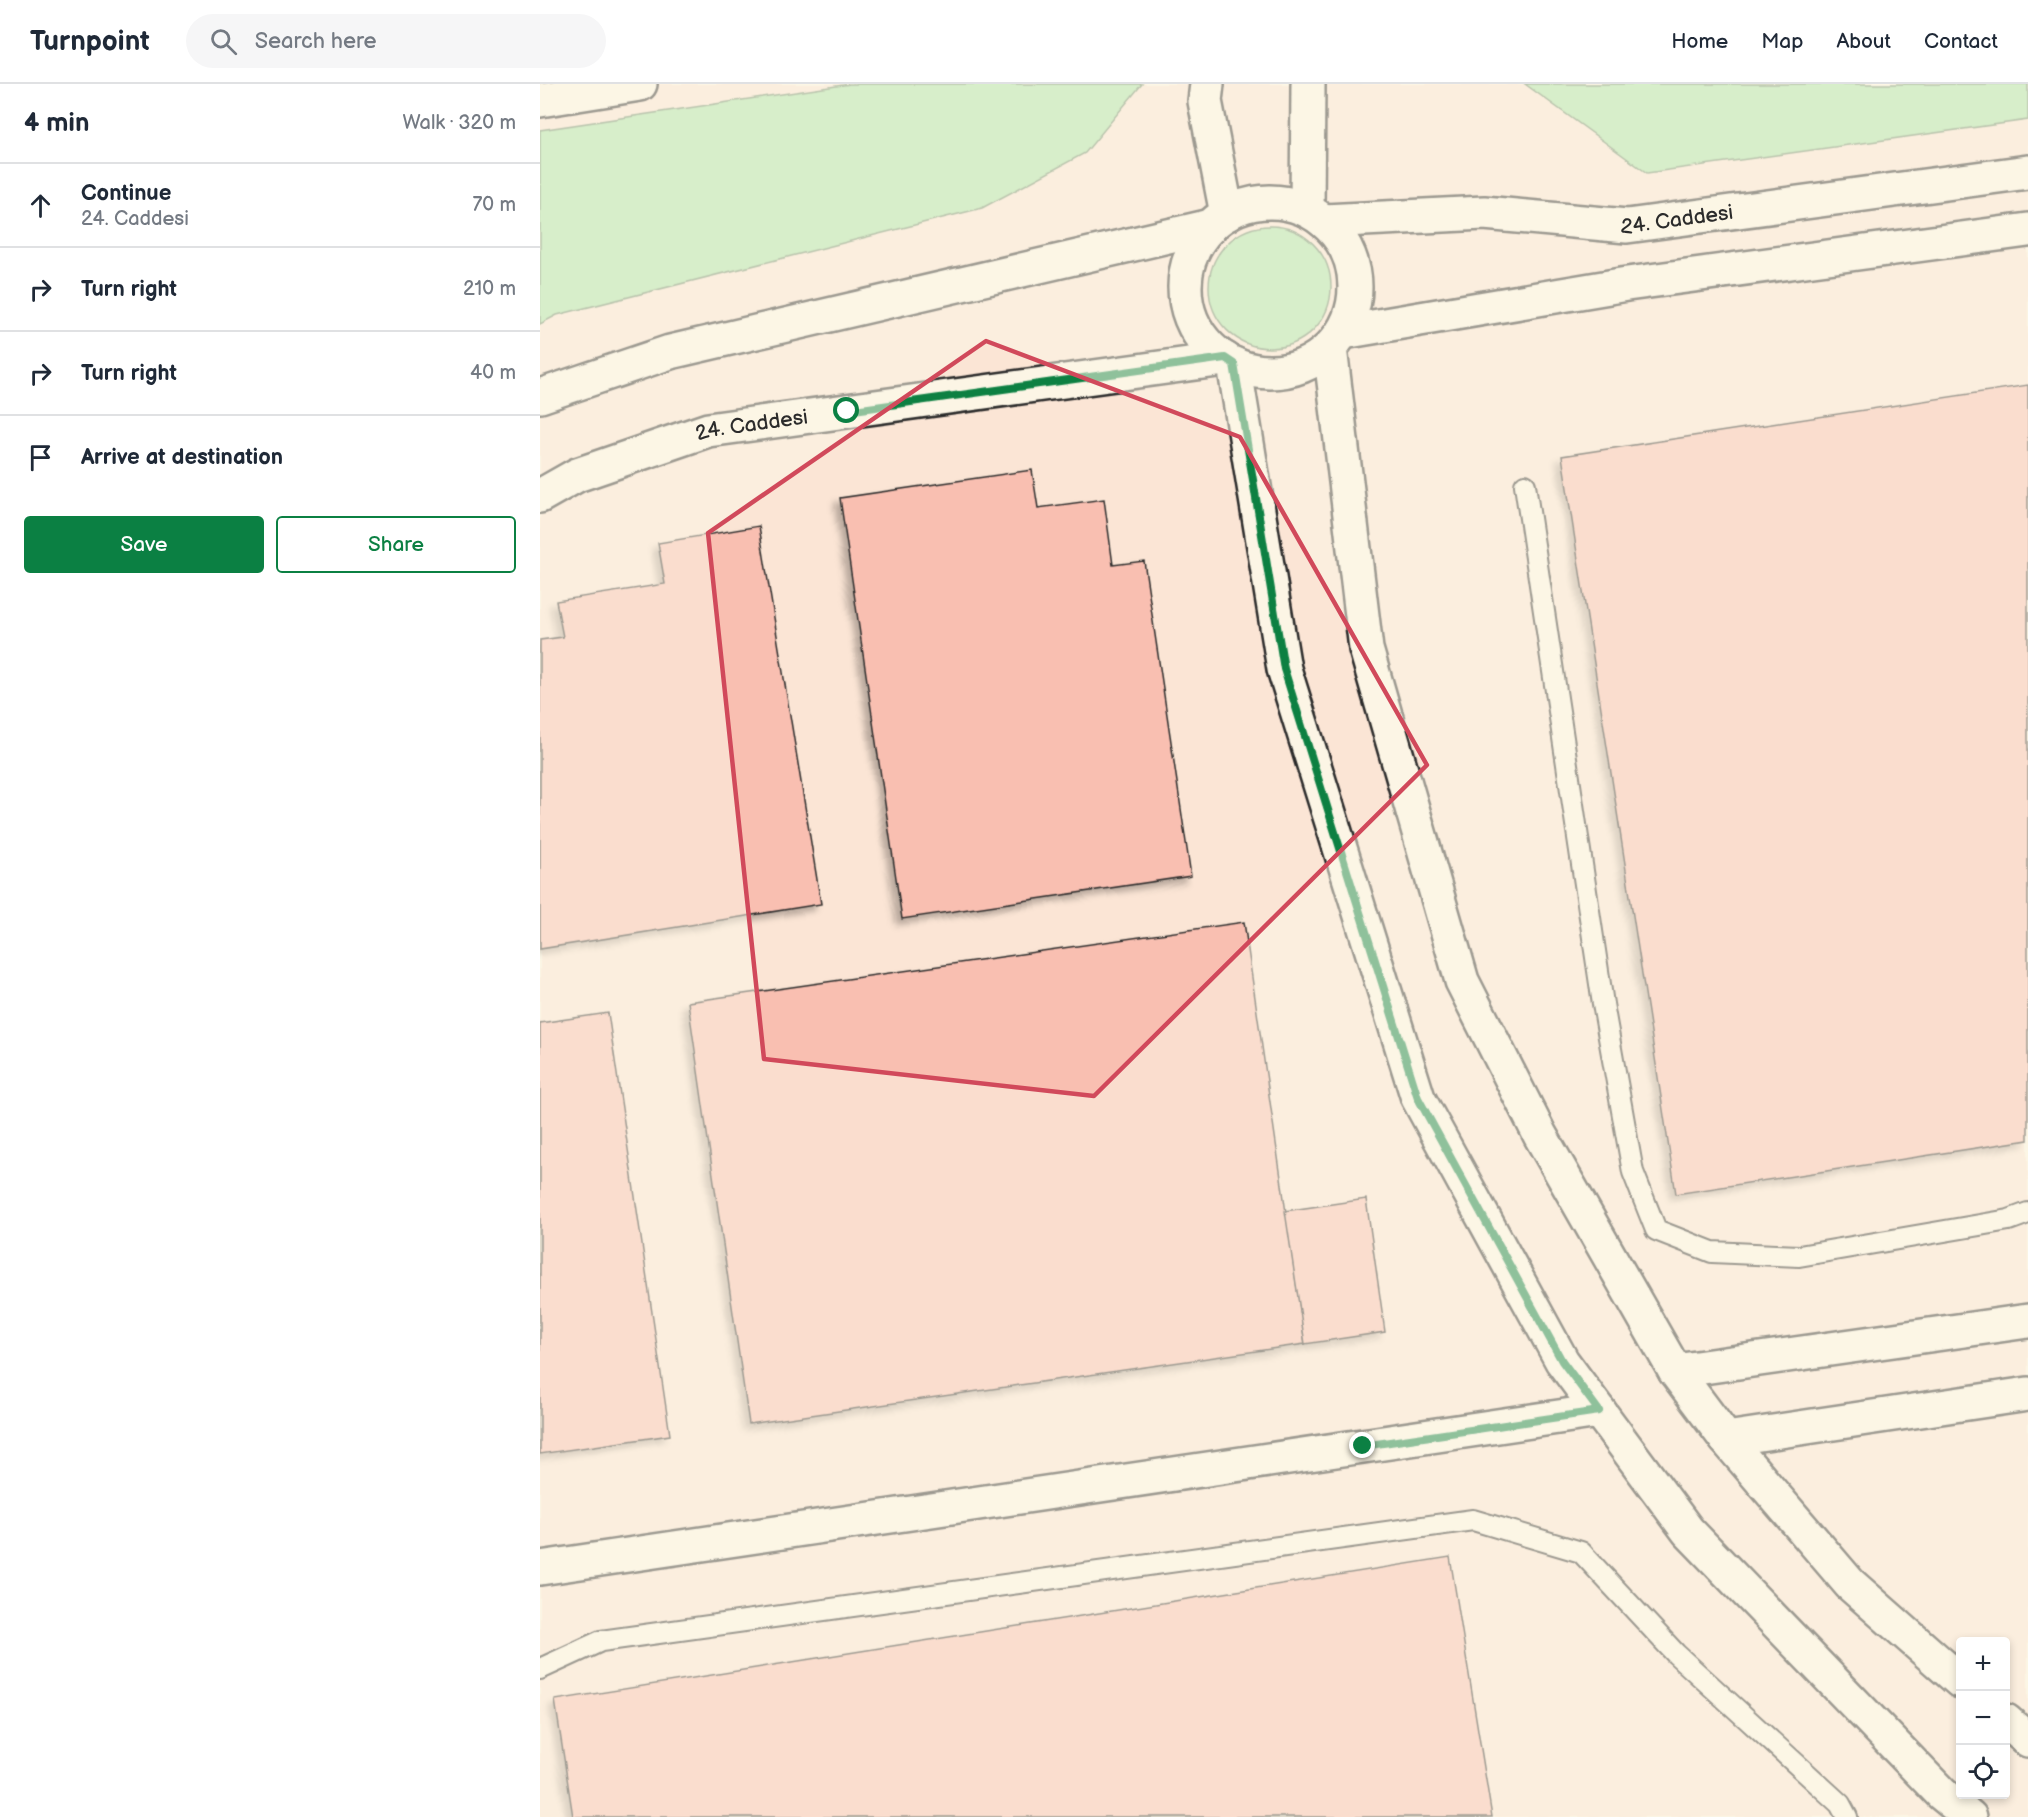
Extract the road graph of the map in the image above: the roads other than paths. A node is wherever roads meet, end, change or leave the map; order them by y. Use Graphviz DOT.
graph roads {
  1 [pos="640,84"];
  2 [pos="1207,84"];
  3 [pos="1308,84"];
  4 [pos="540,100"];
  5 [pos="2028,172"];
  6 [pos="1315,215"];
  7 [pos="1219,220"];
  8 [pos="2028,230"];
  9 [pos="1336,340"];
  10 [pos="1230,361"];
  11 [pos="540,396"];
  12 [pos="1525,485"];
  13 [pos="540,496"];
  14 [pos="2028,1213"];
  15 [pos="2028,1321"];
  16 [pos="1675,1371"];
  17 [pos="2028,1394"];
  18 [pos="1599,1411"];
  19 [pos="1726,1439"];
  20 [pos="540,1568"];
  21 [pos="540,1669"];
  22 [pos="1956,1677"];
  23 [pos="2010,1724"];
  24 [pos="2028,1740"];
  25 [pos="1847,1817"];
  26 [pos="1970,1817"];
  1 -- 4 [label="street"];
  2 -- 7 [label="street"];
  3 -- 6 [label="street"];
  5 -- 6 [label="street, 24. Caddesi"];
  6 -- 7 [label="street"];
  6 -- 9 [label="street"];
  7 -- 10 [label="street"];
  7 -- 11 [label="street"];
  8 -- 9 [label="street"];
  9 -- 10 [label="street"];
  9 -- 16 [label="street"];
  10 -- 13 [label="street, 24. Caddesi"];
  10 -- 18 [label="street"];
  12 -- 14 [label="lane"];
  15 -- 16 [label="street"];
  16 -- 19 [label="street"];
  17 -- 19 [label="street"];
  18 -- 20 [label="street"];
  18 -- 26 [label="street"];
  19 -- 22 [label="street"];
  21 -- 25 [label="lane"];
  23 -- 24 [label="street"];
}
